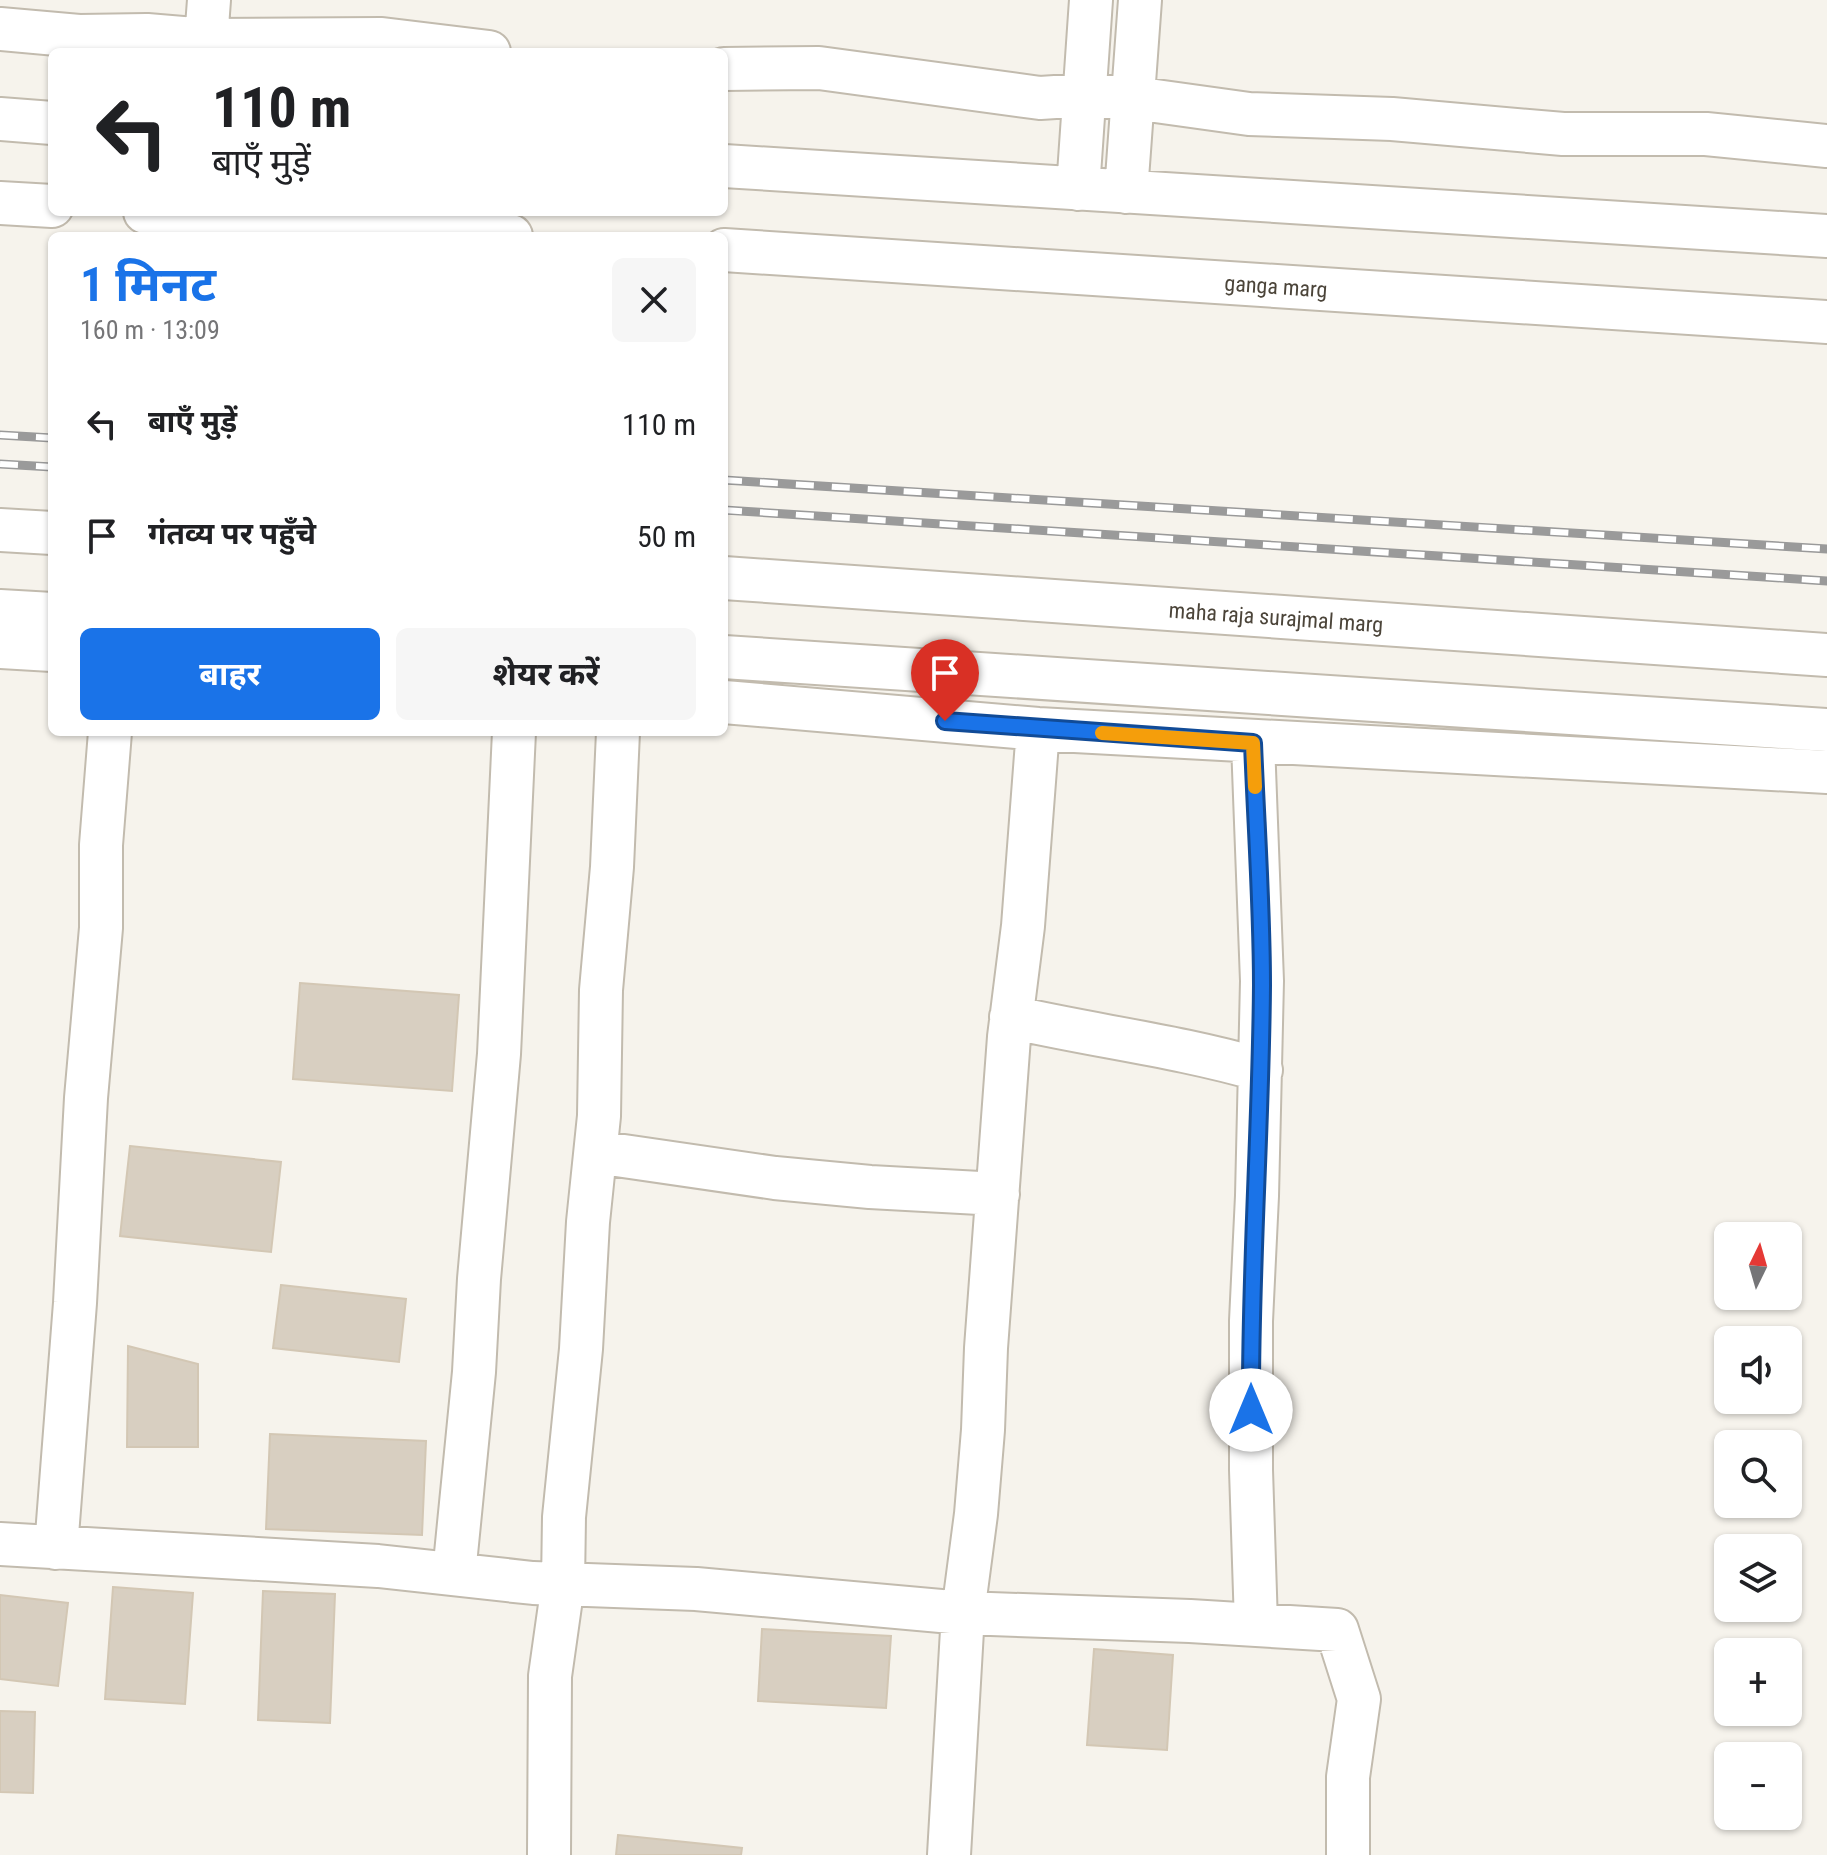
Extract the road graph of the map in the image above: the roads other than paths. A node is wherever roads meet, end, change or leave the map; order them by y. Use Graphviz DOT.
graph roads {
  1 [pos="1091,0"];
  2 [pos="1140,0"];
  3 [pos="208,20"];
  4 [pos="0,29"];
  5 [pos="456,48"];
  6 [pos="728,69"];
  7 [pos="1086,95"];
  8 [pos="1134,98"];
  9 [pos="0,119"];
  10 [pos="48,123"];
  11 [pos="1827,146"];
  12 [pos="728,166"];
  13 [pos="1078,189"];
  14 [pos="1126,192"];
  15 [pos="0,203"];
  16 [pos="48,206"];
  17 [pos="206,216"];
  18 [pos="450,232"];
  19 [pos="1827,236"];
  20 [pos="728,250"];
  21 [pos="1827,322"];
  22 [pos="0,530"];
  23 [pos="48,533"];
  24 [pos="728,578"];
  25 [pos="0,611"];
  26 [pos="48,614"];
  27 [pos="0,647"];
  28 [pos="48,650"];
  29 [pos="1827,655"];
  30 [pos="728,657"];
  31 [pos="728,702"];
  32 [pos="1038,729"];
  33 [pos="1827,730"];
  34 [pos="110,736"];
  35 [pos="514,736"];
  36 [pos="618,736"];
  37 [pos="1253,743"];
  38 [pos="1827,772"];
  39 [pos="1011,1017"];
  40 [pos="1261,1070"];
  41 [pos="596,1152"];
  42 [pos="998,1194"];
  43 [pos="0,1544"];
  44 [pos="56,1548"];
  45 [pos="454,1574"];
  46 [pos="563,1584"];
  47 [pos="963,1613"];
  48 [pos="1256,1624"];
  49 [pos="549,1855"];
  50 [pos="949,1855"];
  51 [pos="1348,1855"];
  1 -- 7 [label="street"];
  2 -- 8 [label="street"];
  3 -- 4 [label="street"];
  3 -- 5 [label="street"];
  6 -- 7 [label="street"];
  7 -- 8 [label="street"];
  7 -- 13 [label="street"];
  8 -- 11 [label="street"];
  8 -- 14 [label="street"];
  9 -- 10 [label="street"];
  12 -- 13 [label="street"];
  13 -- 14 [label="street"];
  14 -- 19 [label="street"];
  15 -- 16 [label="street"];
  17 -- 18 [label="street"];
  20 -- 21 [label="street, ganga marg"];
  22 -- 23 [label="street"];
  24 -- 29 [label="street, maha raja surajmal marg"];
  25 -- 26 [label="street"];
  27 -- 28 [label="street"];
  30 -- 33 [label="street"];
  31 -- 32 [label="street"];
  32 -- 37 [label="street"];
  32 -- 39 [label="street"];
  34 -- 44 [label="street"];
  35 -- 45 [label="street"];
  36 -- 41 [label="street"];
  37 -- 38 [label="street"];
  37 -- 40 [label="street"];
  39 -- 40 [label="street"];
  39 -- 42 [label="street"];
  40 -- 48 [label="street"];
  41 -- 42 [label="street"];
  41 -- 46 [label="street"];
  42 -- 47 [label="street"];
  43 -- 44 [label="street"];
  44 -- 45 [label="street"];
  45 -- 46 [label="street"];
  46 -- 47 [label="street"];
  46 -- 49 [label="street"];
  47 -- 48 [label="street"];
  47 -- 50 [label="street"];
  48 -- 51 [label="street"];
}
